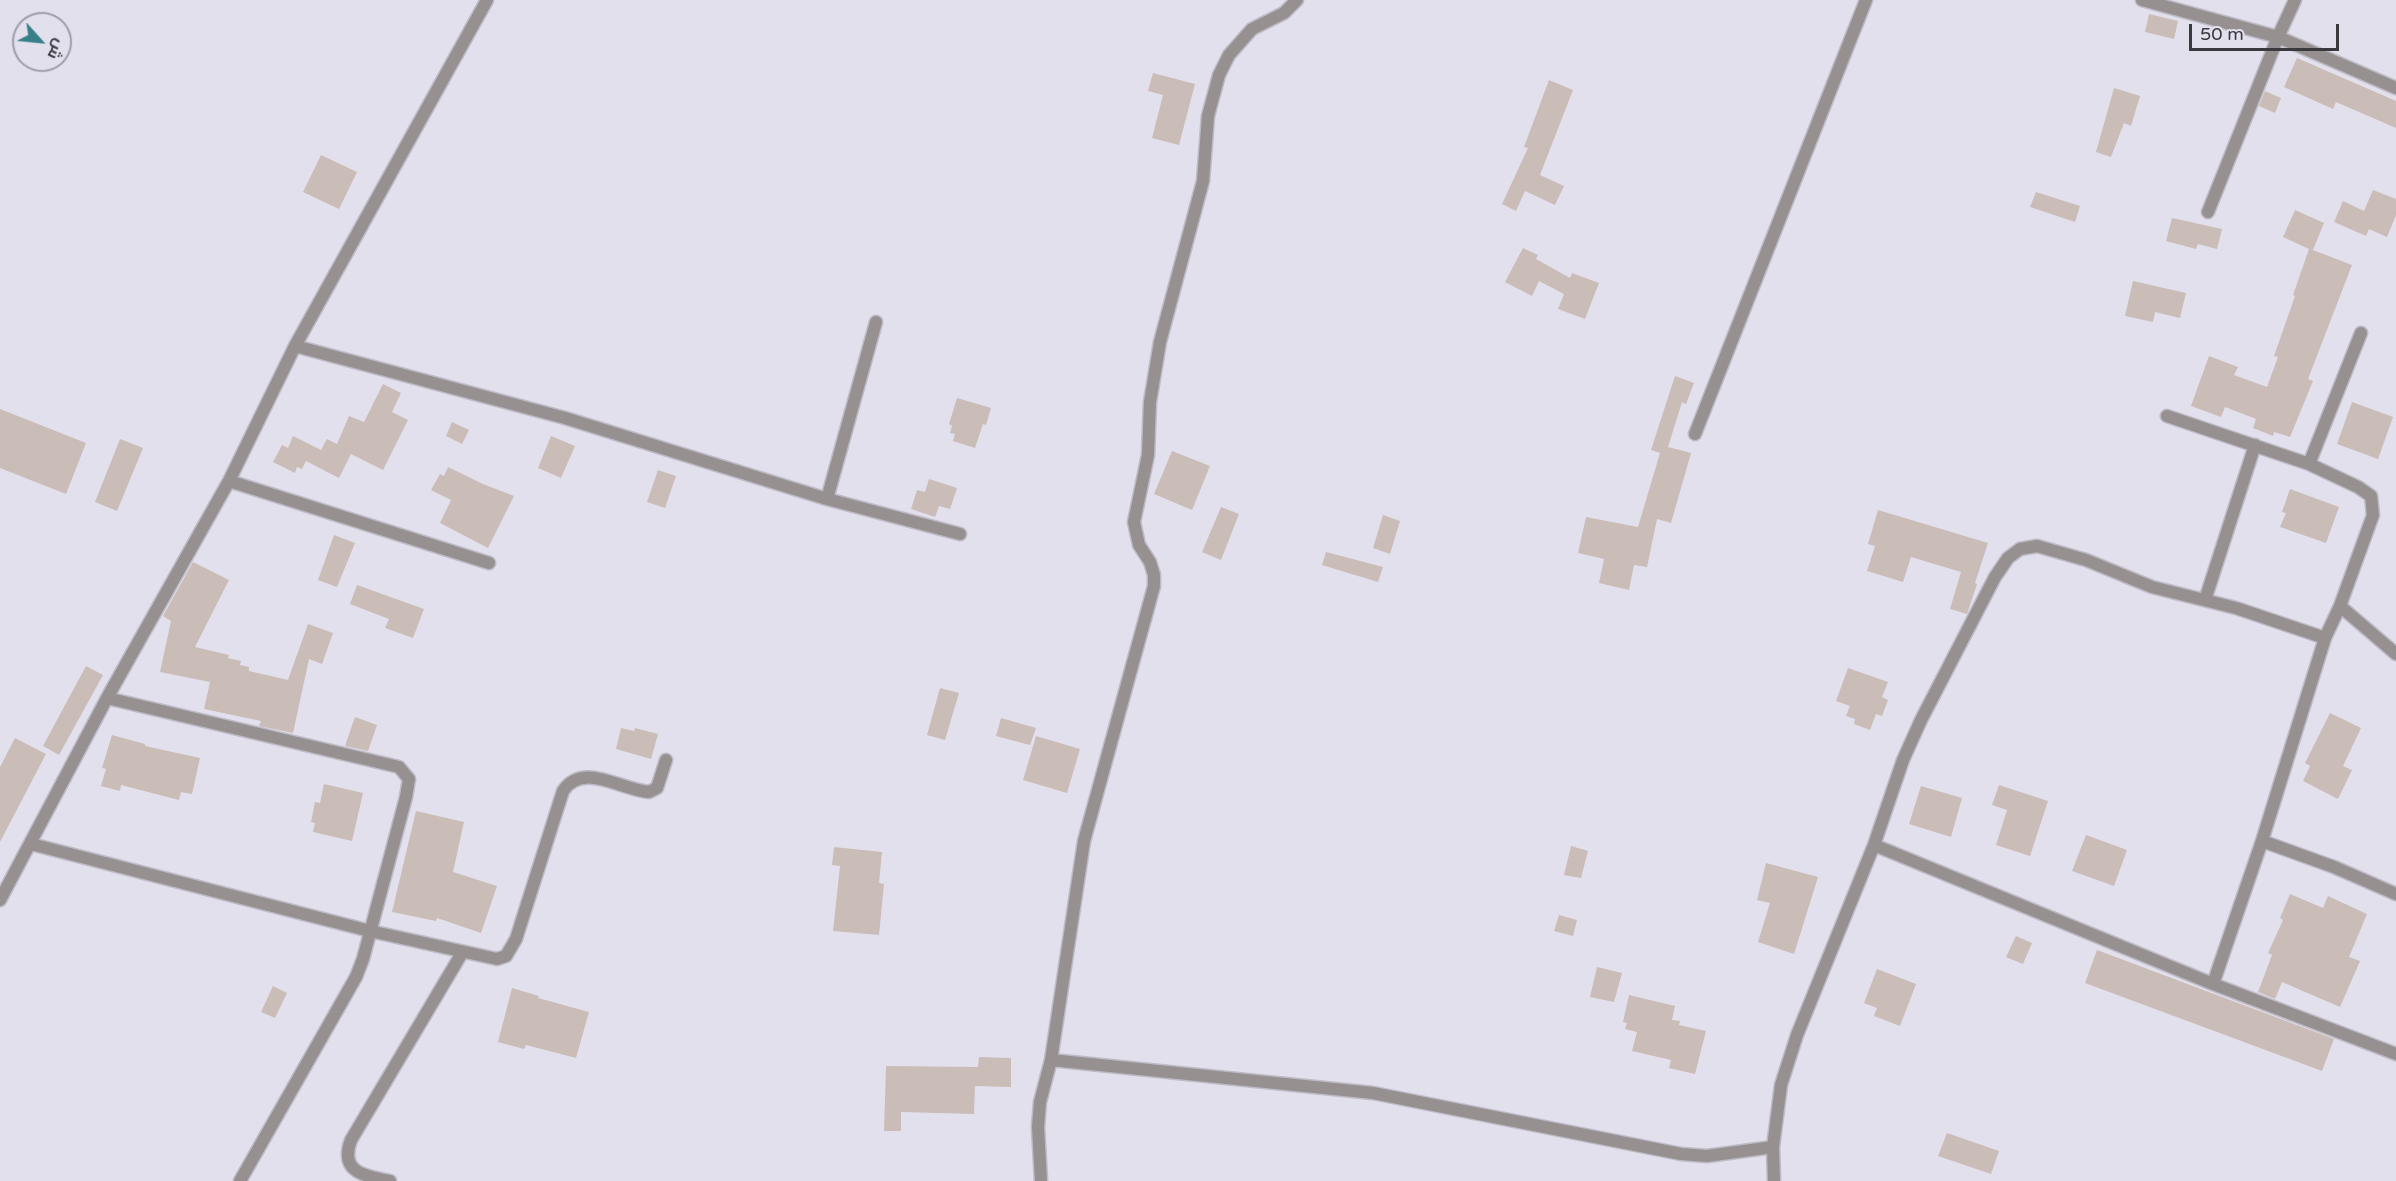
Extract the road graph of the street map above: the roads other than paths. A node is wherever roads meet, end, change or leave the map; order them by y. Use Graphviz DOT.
graph roads {
  1 [pos="488,0"];
  2 [pos="1297,0"];
  3 [pos="1866,0"];
  4 [pos="2142,0"];
  5 [pos="2295,0"];
  6 [pos="2278,37"];
  7 [pos="2396,88"];
  8 [pos="2208,212"];
  9 [pos="876,322"];
  10 [pos="2361,333"];
  11 [pos="295,346"];
  12 [pos="2167,416"];
  13 [pos="1695,434"];
  14 [pos="2255,445"];
  15 [pos="2309,464"];
  16 [pos="229,481"];
  17 [pos="826,499"];
  18 [pos="960,534"];
  19 [pos="489,563"];
  20 [pos="2205,600"];
  21 [pos="2340,606"];
  22 [pos="2325,638"];
  23 [pos="2390,643"];
  24 [pos="2396,654"];
  25 [pos="107,698"];
  26 [pos="666,759"];
  27 [pos="2262,841"];
  28 [pos="31,844"];
  29 [pos="1874,844"];
  30 [pos="2396,894"];
  31 [pos="0,900"];
  32 [pos="370,930"];
  33 [pos="462,953"];
  34 [pos="2213,984"];
  35 [pos="2396,1054"];
  36 [pos="1051,1060"];
  37 [pos="1773,1147"];
  38 [pos="240,1181"];
  39 [pos="390,1181"];
  40 [pos="1041,1181"];
  41 [pos="1774,1181"];
  1 -- 11 [label="street"];
  2 -- 36 [label="street"];
  3 -- 13 [label="street"];
  4 -- 6 [label="street"];
  5 -- 6 [label="street"];
  6 -- 7 [label="street"];
  6 -- 8 [label="street"];
  9 -- 17 [label="street"];
  10 -- 15 [label="street"];
  11 -- 16 [label="street"];
  11 -- 17 [label="street"];
  12 -- 14 [label="street"];
  14 -- 15 [label="street"];
  14 -- 20 [label="street"];
  15 -- 21 [label="street"];
  16 -- 19 [label="street"];
  16 -- 25 [label="street"];
  17 -- 18 [label="street"];
  20 -- 22 [label="street"];
  20 -- 29 [label="street"];
  21 -- 22 [label="street"];
  21 -- 23 [label="street"];
  22 -- 27 [label="street"];
  23 -- 24 [label="street"];
  25 -- 28 [label="street"];
  25 -- 32 [label="street"];
  26 -- 33 [label="street"];
  27 -- 30 [label="street"];
  27 -- 34 [label="street"];
  28 -- 31 [label="street"];
  28 -- 32 [label="street"];
  29 -- 34 [label="street"];
  29 -- 37 [label="street"];
  32 -- 33 [label="street"];
  32 -- 38 [label="street"];
  33 -- 39 [label="street"];
  34 -- 35 [label="street"];
  36 -- 37 [label="street"];
  36 -- 40 [label="street"];
  37 -- 41 [label="street"];
}
